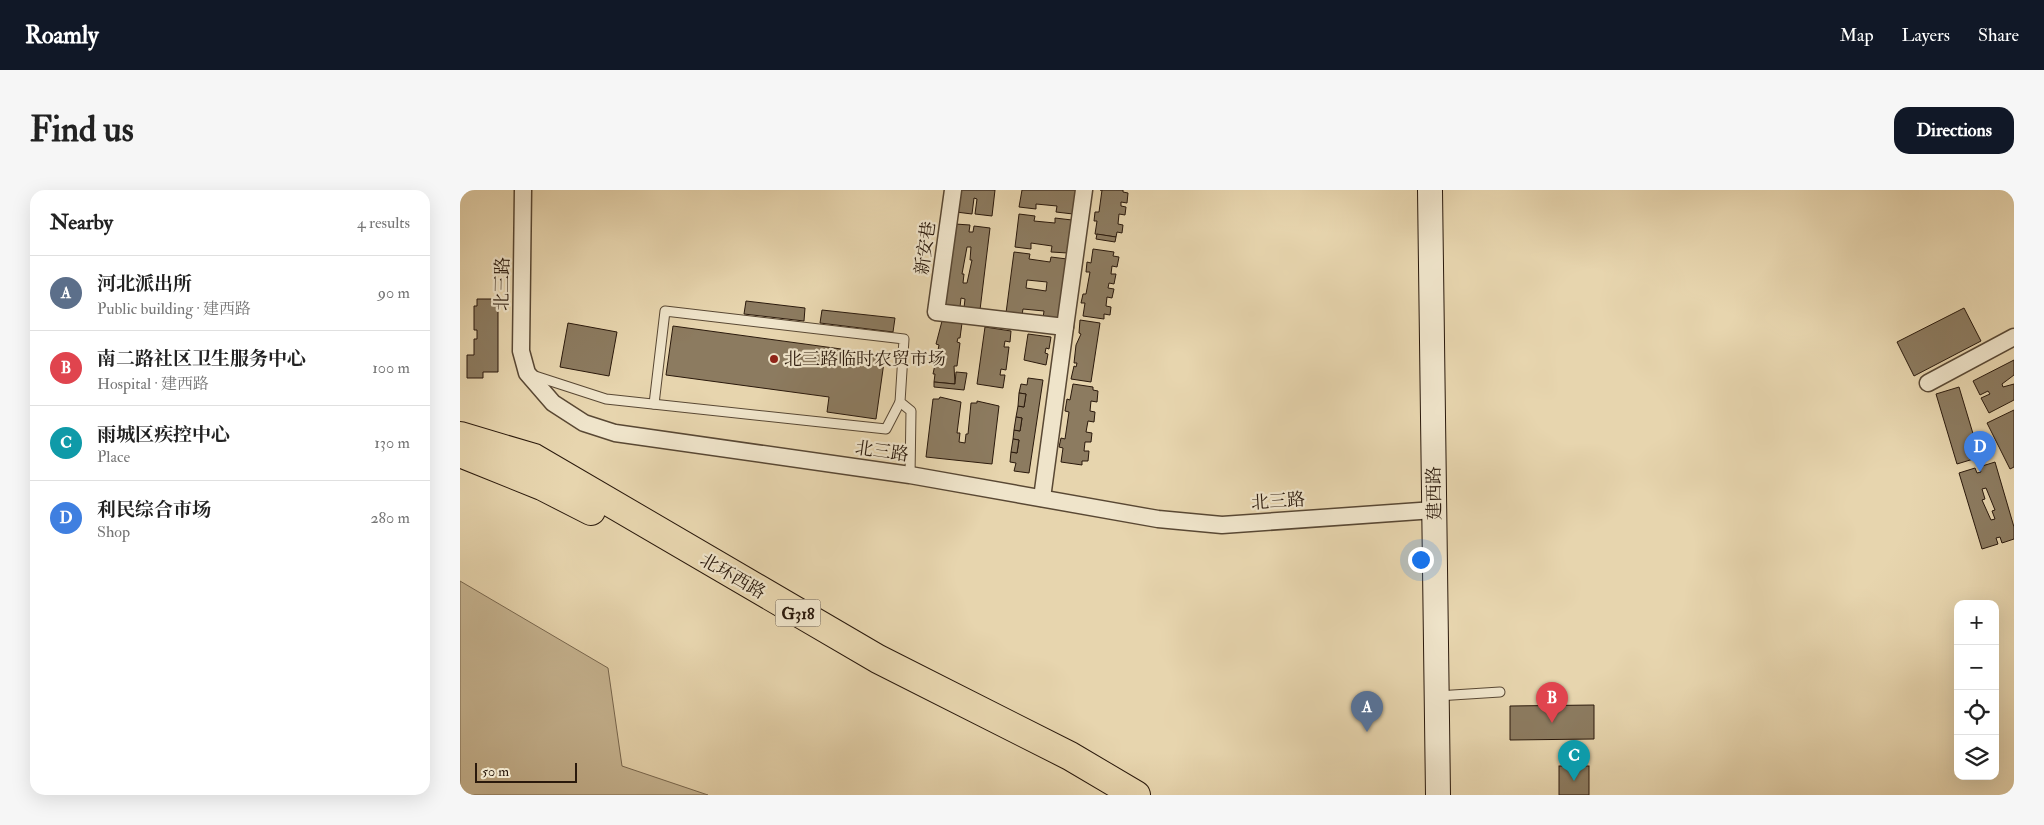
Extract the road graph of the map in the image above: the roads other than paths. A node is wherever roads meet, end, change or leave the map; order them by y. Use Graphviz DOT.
graph roads {
  1 [pos="523,190"];
  2 [pos="953,190"];
  3 [pos="1084,190"];
  4 [pos="1430,190"];
  5 [pos="1065,327"];
  6 [pos="2014,337"];
  7 [pos="527,373"];
  8 [pos="1928,383"];
  9 [pos="900,402"];
  10 [pos="654,404"];
  11 [pos="460,436"];
  12 [pos="460,453"];
  13 [pos="910,474"];
  14 [pos="1042,498"];
  15 [pos="1434,510"];
  16 [pos="1500,692"];
  17 [pos="1436,696"];
  18 [pos="1109,795"];
  19 [pos="1136,795"];
  20 [pos="1438,795"];
  1 -- 7 [label="street, 北三路"];
  2 -- 5 [label="street, 新安巷"];
  3 -- 5 [label="street"];
  4 -- 15 [label="street, 建西路"];
  5 -- 14 [label="street"];
  6 -- 8 [label="street"];
  7 -- 10 [label="lane"];
  7 -- 13 [label="street, 北三路"];
  9 -- 10 [label="lane"];
  9 -- 10 [label="lane"];
  9 -- 13 [label="lane"];
  11 -- 19 [label="highway, 北环西路 / G318"];
  12 -- 18 [label="highway, 北环西路 / G318"];
  13 -- 14 [label="street, 北三路"];
  14 -- 15 [label="street, 北三路"];
  15 -- 17 [label="street, 建西路"];
  16 -- 17 [label="lane"];
  17 -- 20 [label="street, 建西路"];
}
